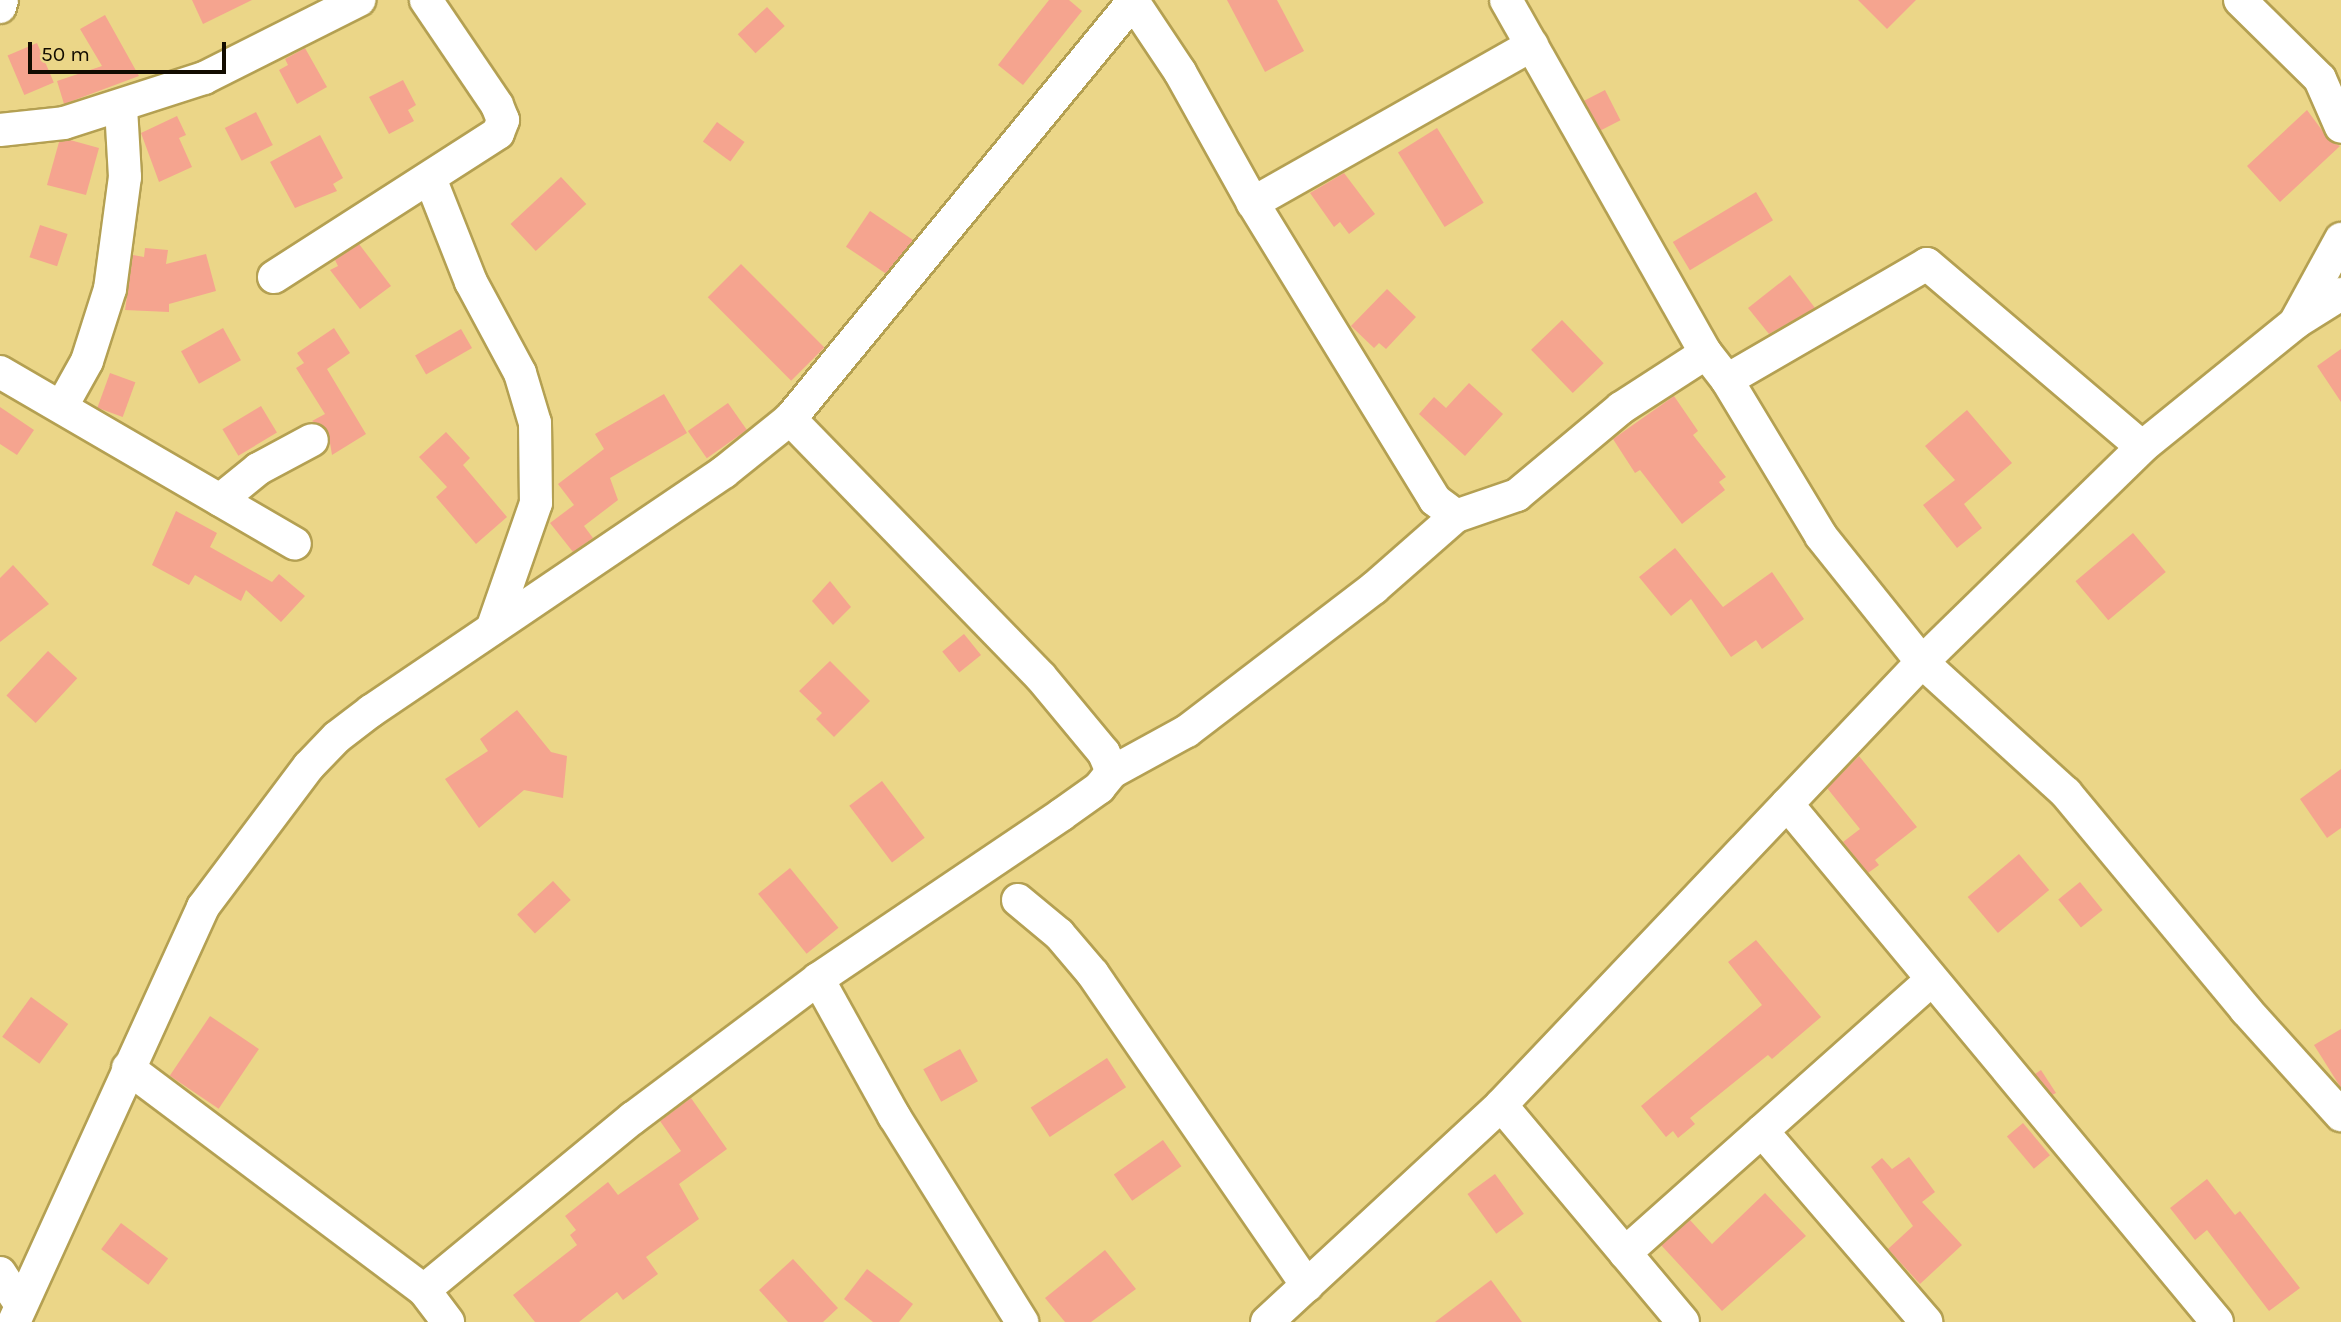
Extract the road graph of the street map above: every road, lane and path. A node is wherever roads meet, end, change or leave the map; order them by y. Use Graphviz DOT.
graph roads {
  1 [pos="2,0"];
  2 [pos="359,0"];
  3 [pos="426,0"];
  4 [pos="1506,0"];
  5 [pos="2240,0"];
  6 [pos="1132,1"];
  7 [pos="0,7"];
  8 [pos="1532,45"];
  9 [pos="121,107"];
  10 [pos="2341,127"];
  11 [pos="0,130"];
  12 [pos="430,178"];
  13 [pos="1253,203"];
  14 [pos="2341,239"];
  15 [pos="274,276"];
  16 [pos="2341,294"];
  17 [pos="2295,323"];
  18 [pos="1706,353"];
  19 [pos="0,372"];
  20 [pos="1727,380"];
  21 [pos="62,406"];
  22 [pos="790,419"];
  23 [pos="312,440"];
  24 [pos="2142,447"];
  25 [pos="220,500"];
  26 [pos="1456,516"];
  27 [pos="295,544"];
  28 [pos="492,629"];
  29 [pos="1922,662"];
  30 [pos="1112,772"];
  31 [pos="1787,804"];
  32 [pos="1018,900"];
  33 [pos="818,979"];
  34 [pos="1932,979"];
  35 [pos="128,1068"];
  36 [pos="1501,1105"];
  37 [pos="2341,1115"];
  38 [pos="1762,1131"];
  39 [pos="1625,1253"];
  40 [pos="0,1273"];
  41 [pos="1307,1285"];
  42 [pos="424,1290"];
  43 [pos="17,1313"];
  44 [pos="2209,1319"];
  45 [pos="448,1322"];
  46 [pos="1023,1322"];
  47 [pos="1267,1322"];
  48 [pos="1683,1322"];
  49 [pos="1926,1322"];
  1 -- 7 [label="street"];
  2 -- 9 [label="street"];
  3 -- 12 [label="street"];
  4 -- 8 [label="street"];
  5 -- 10 [label="street"];
  6 -- 13 [label="street"];
  6 -- 22 [label="street"];
  8 -- 13 [label="street"];
  8 -- 18 [label="street"];
  9 -- 11 [label="street"];
  9 -- 21 [label="street"];
  12 -- 15 [label="street"];
  12 -- 28 [label="street"];
  13 -- 26 [label="street"];
  14 -- 17 [label="street"];
  16 -- 17 [label="street"];
  17 -- 24 [label="street"];
  18 -- 20 [label="street"];
  18 -- 26 [label="street"];
  19 -- 21 [label="street"];
  20 -- 24 [label="street"];
  20 -- 29 [label="street"];
  21 -- 25 [label="street"];
  22 -- 28 [label="street"];
  22 -- 30 [label="street"];
  23 -- 25 [label="street"];
  24 -- 29 [label="street"];
  25 -- 27 [label="street"];
  26 -- 30 [label="street"];
  28 -- 35 [label="street"];
  29 -- 31 [label="street"];
  29 -- 37 [label="street"];
  30 -- 33 [label="street"];
  31 -- 34 [label="street"];
  31 -- 36 [label="street"];
  32 -- 41 [label="street"];
  33 -- 42 [label="street"];
  33 -- 46 [label="street"];
  34 -- 38 [label="street"];
  34 -- 44 [label="street"];
  35 -- 42 [label="street"];
  35 -- 43 [label="street"];
  36 -- 39 [label="street"];
  36 -- 41 [label="street"];
  38 -- 39 [label="street"];
  38 -- 49 [label="street"];
  39 -- 48 [label="street"];
  40 -- 43 [label="street"];
  41 -- 47 [label="street"];
  42 -- 45 [label="street"];
}
